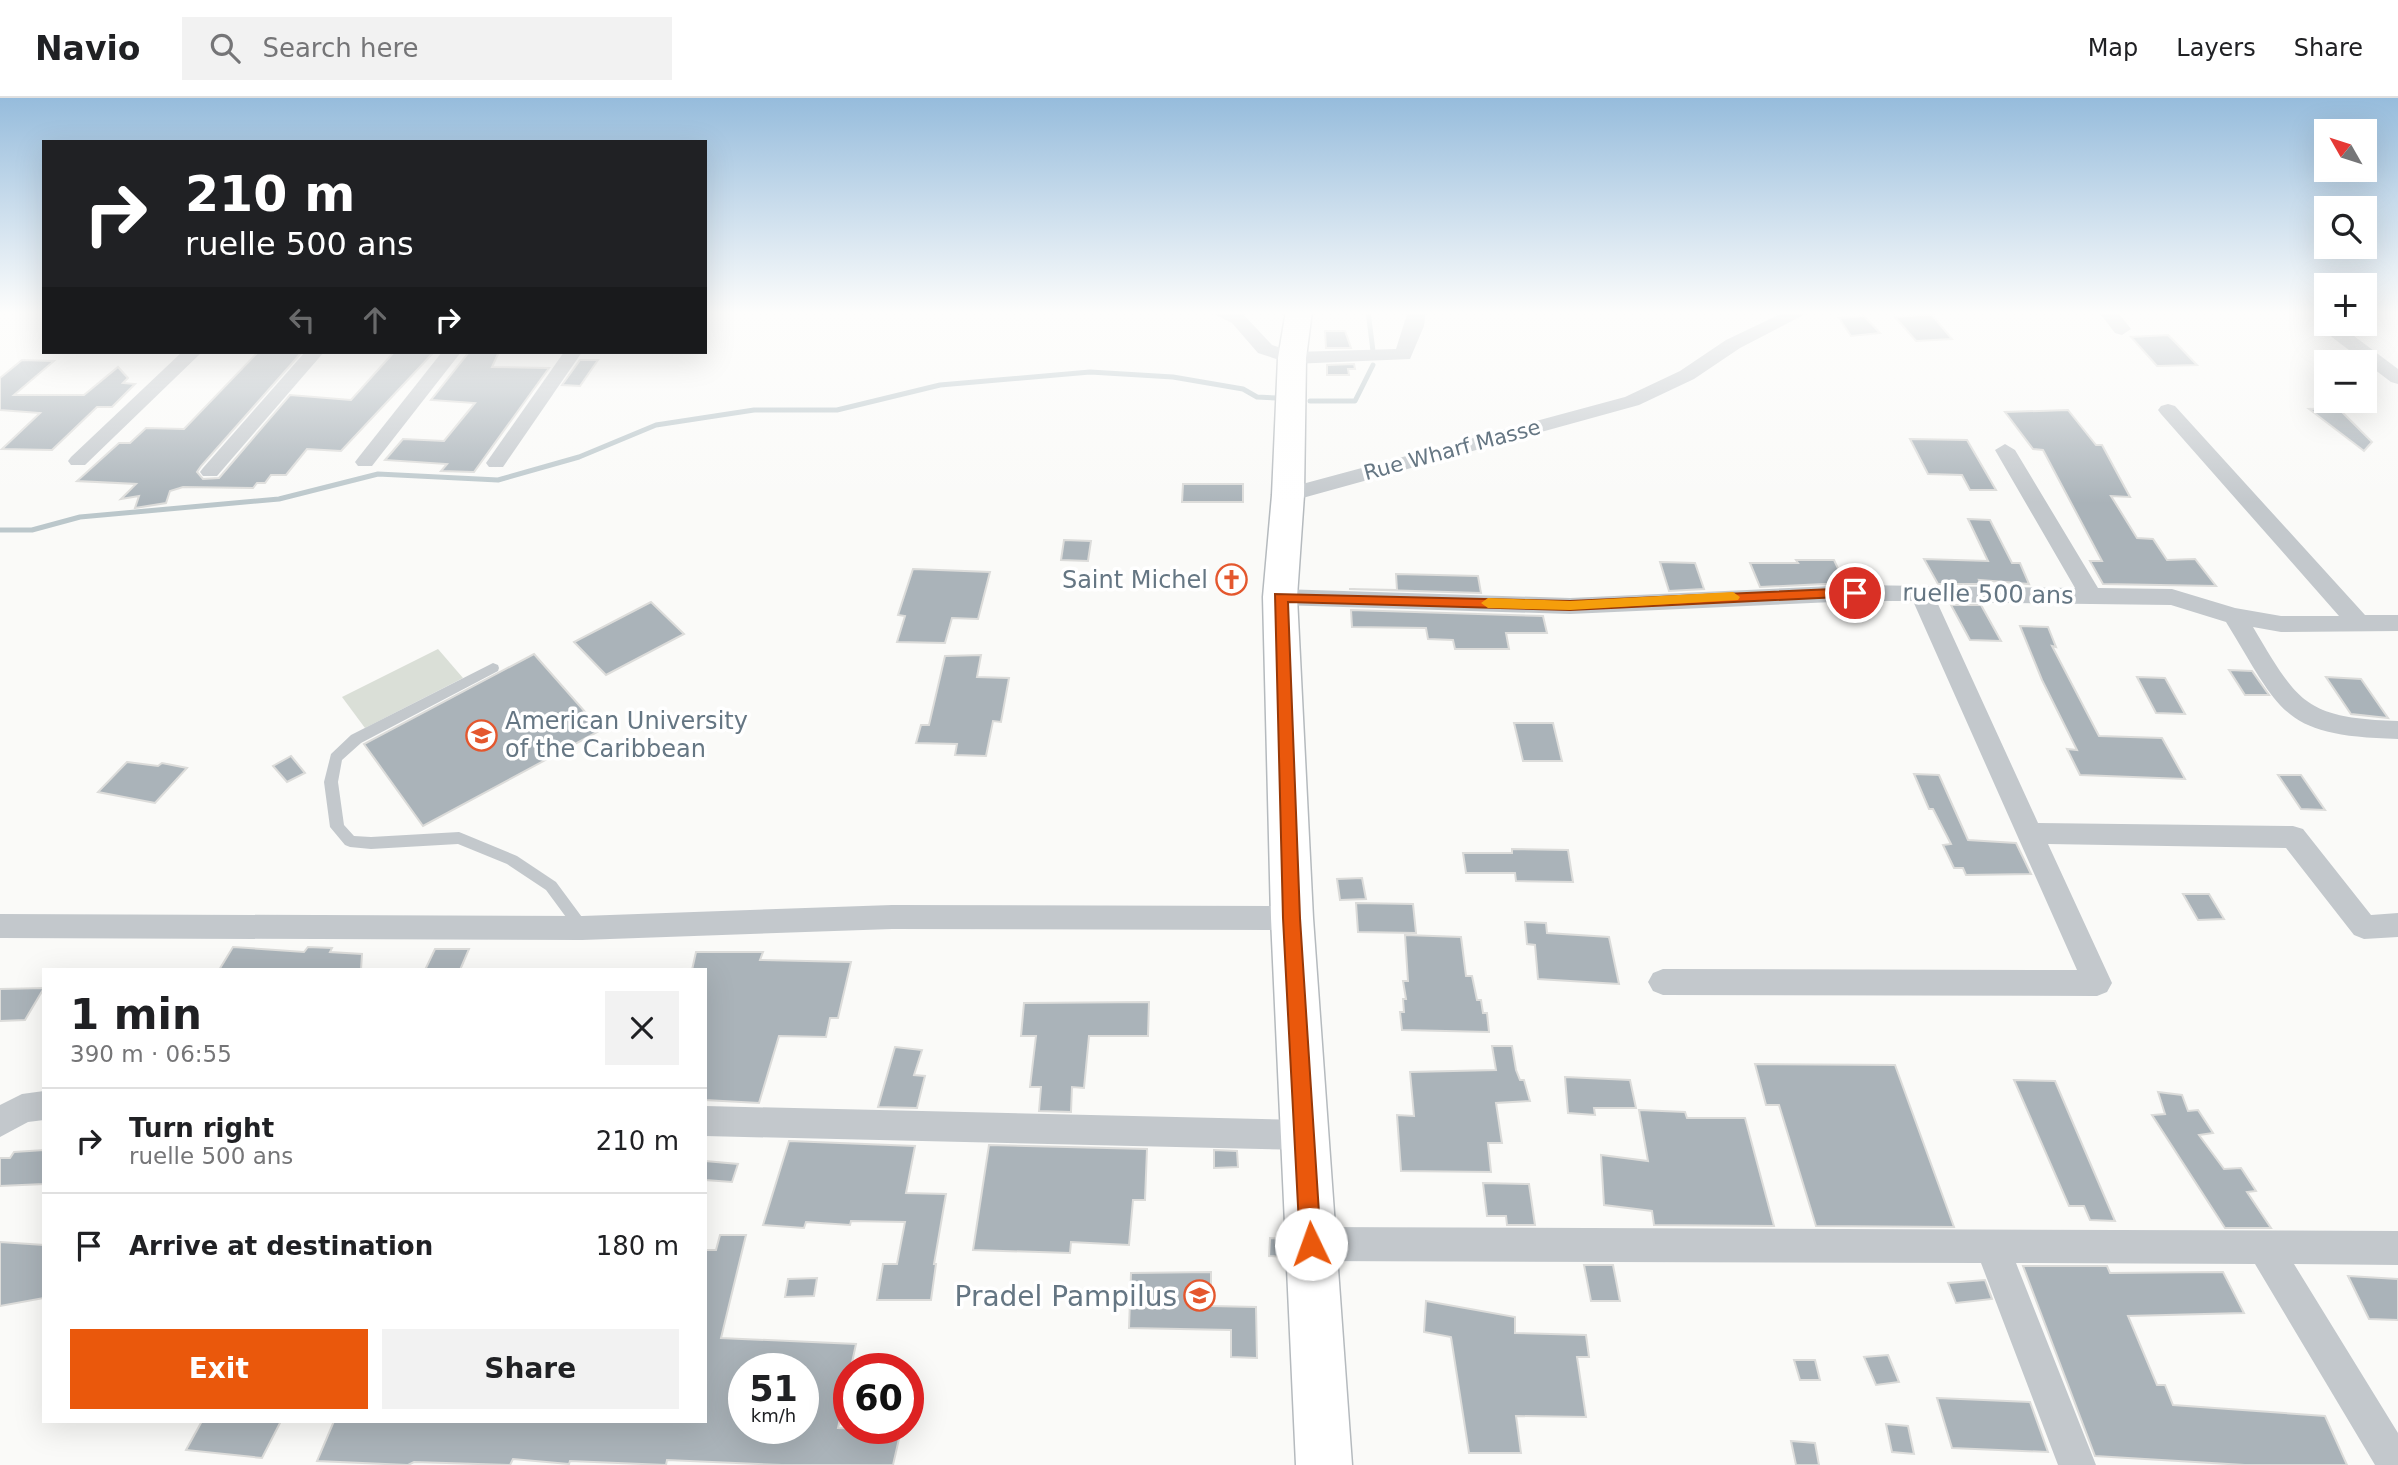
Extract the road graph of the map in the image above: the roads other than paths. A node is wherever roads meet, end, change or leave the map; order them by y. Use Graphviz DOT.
graph roads {
  1 [pos="169,375"];
  2 [pos="295,375"];
  3 [pos="434,375"];
  4 [pos="557,375"];
  5 [pos="1292,375"];
  6 [pos="1685,375"];
  7 [pos="2168,410"];
  8 [pos="2005,450"];
  9 [pos="78,461"];
  10 [pos="365,462"];
  11 [pos="496,463"];
  12 [pos="210,472"];
  13 [pos="1288,495"];
  14 [pos="1921,593"];
  15 [pos="2091,596"];
  16 [pos="1280,597"];
  17 [pos="2234,616"];
  18 [pos="2359,623"];
  19 [pos="2398,623"];
  20 [pos="493,668"];
  21 [pos="2398,730"];
  22 [pos="2030,833"];
  23 [pos="1292,918"];
  24 [pos="0,926"];
  25 [pos="2398,926"];
  26 [pos="582,928"];
  27 [pos="1663,982"];
  28 [pos="42,1105"];
  29 [pos="707,1121"];
  30 [pos="0,1122"];
  31 [pos="1305,1135"];
  32 [pos="1311,1244"];
  33 [pos="1992,1247"];
  34 [pos="2264,1248"];
  35 [pos="2398,1248"];
  36 [pos="1324,1465"];
  37 [pos="2077,1465"];
  38 [pos="2396,1465"];
  1 -- 9 [label="street"];
  2 -- 12 [label="street"];
  3 -- 10 [label="street"];
  4 -- 11 [label="street"];
  5 -- 13 [label="main road"];
  6 -- 13 [label="street, Rue Wharf Masse"];
  7 -- 18 [label="street"];
  8 -- 15 [label="street"];
  13 -- 16 [label="main road"];
  14 -- 15 [label="street, ruelle 500 ans"];
  14 -- 16 [label="street, ruelle 500 ans"];
  14 -- 22 [label="street"];
  15 -- 17 [label="street, ruelle 500 ans"];
  16 -- 23 [label="main road"];
  17 -- 18 [label="street, ruelle 500 ans"];
  17 -- 21 [label="street"];
  18 -- 19 [label="street, ruelle 500 ans"];
  20 -- 26 [label="lane"];
  22 -- 25 [label="street"];
  22 -- 27 [label="street"];
  23 -- 26 [label="street"];
  23 -- 31 [label="main road"];
  24 -- 26 [label="street"];
  28 -- 30 [label="street"];
  29 -- 31 [label="street"];
  31 -- 32 [label="main road"];
  32 -- 33 [label="street"];
  32 -- 36 [label="main road"];
  33 -- 34 [label="street"];
  33 -- 37 [label="street"];
  34 -- 35 [label="street"];
  34 -- 38 [label="street"];
}
